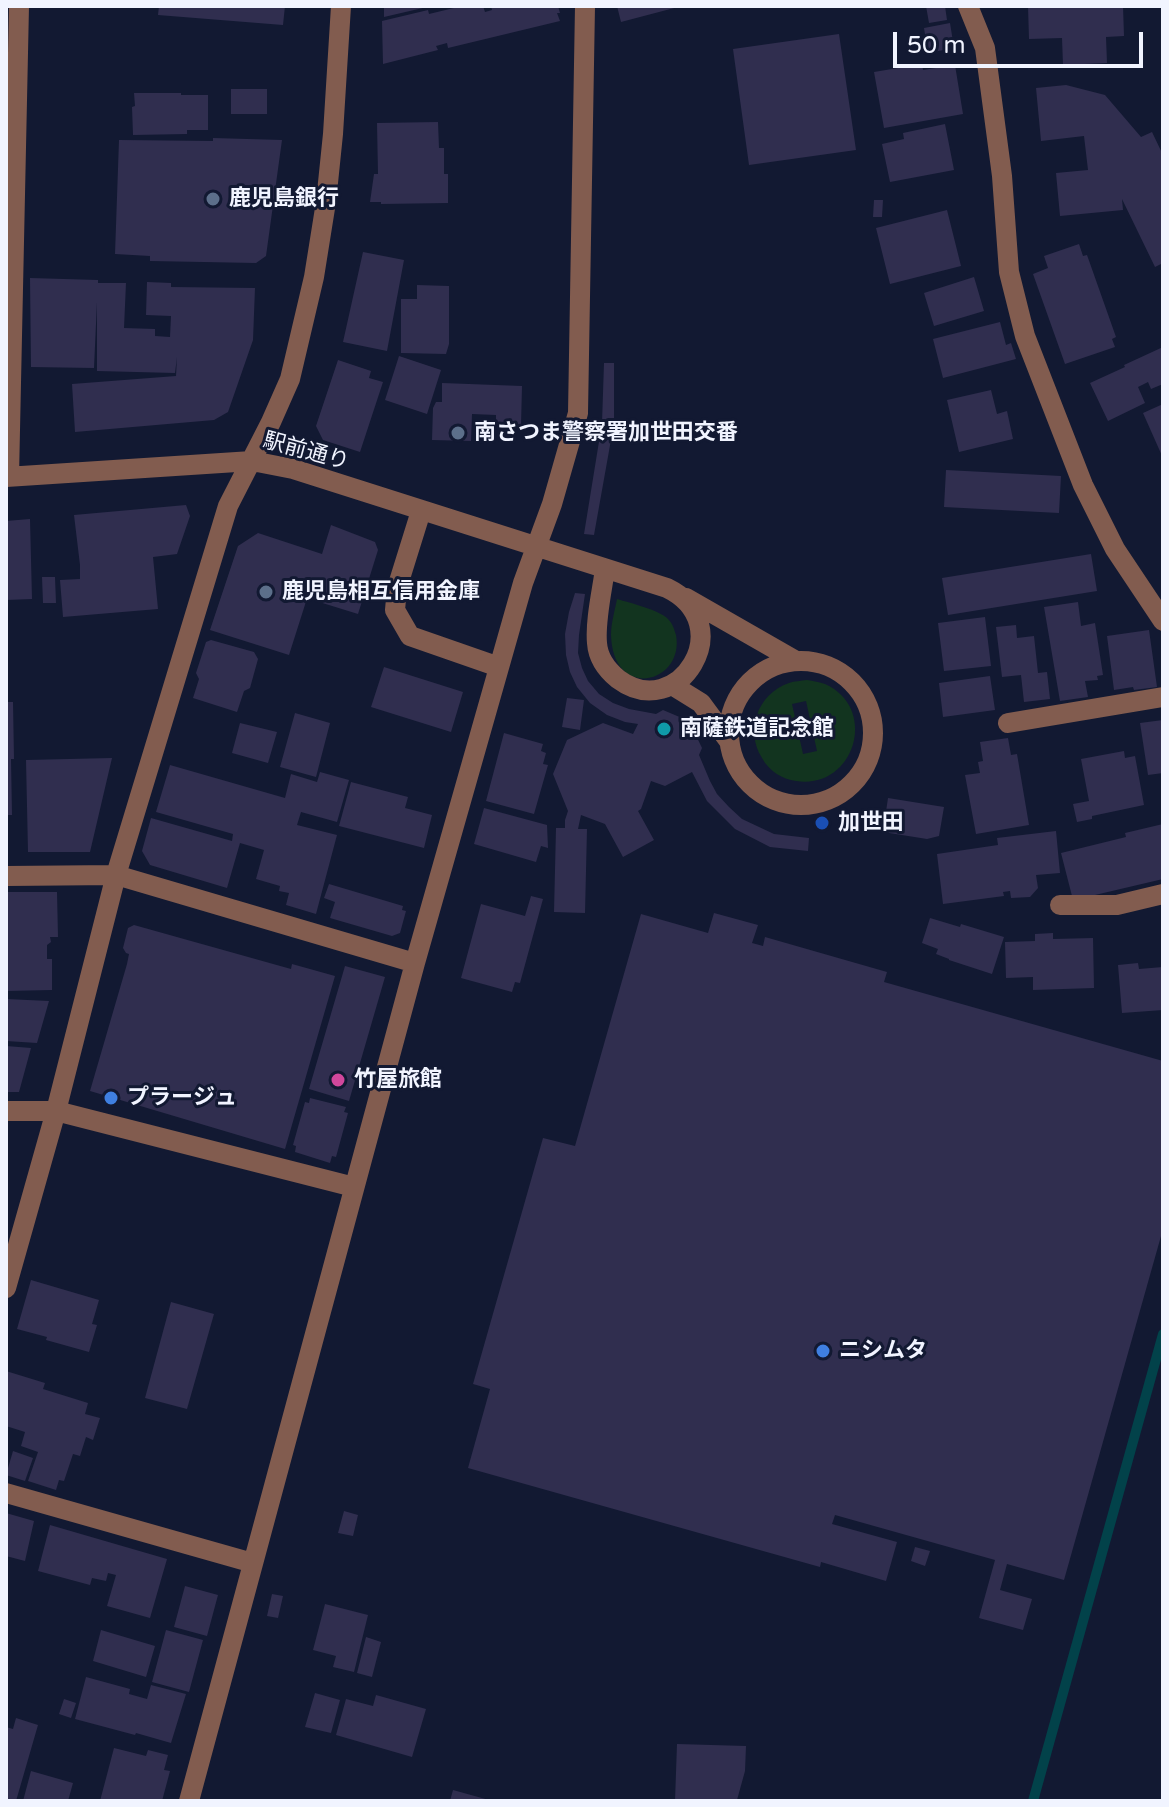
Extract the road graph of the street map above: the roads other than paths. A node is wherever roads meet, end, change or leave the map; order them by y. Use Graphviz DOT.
graph roads {
  1 [pos="19,6"];
  2 [pos="341,6"];
  3 [pos="585,6"];
  4 [pos="968,6"];
  5 [pos="252,461"];
  6 [pos="8,477"];
  7 [pos="421,511"];
  8 [pos="536,548"];
  9 [pos="605,569"];
  10 [pos="679,594"];
  11 [pos="1163,621"];
  12 [pos="796,661"];
  13 [pos="499,667"];
  14 [pos="672,685"];
  15 [pos="1163,697"];
  16 [pos="1008,723"];
  17 [pos="729,741"];
  18 [pos="116,875"];
  19 [pos="6,876"];
  20 [pos="1163,894"];
  21 [pos="1060,905"];
  22 [pos="415,963"];
  23 [pos="6,1111"];
  24 [pos="56,1111"];
  25 [pos="354,1187"];
  26 [pos="6,1288"];
  27 [pos="6,1493"];
  28 [pos="253,1563"];
  29 [pos="189,1801"];
  1 -- 6 [label="street"];
  2 -- 5 [label="street"];
  3 -- 8 [label="street"];
  4 -- 11 [label="street"];
  5 -- 6 [label="street, 駅前通り"];
  5 -- 7 [label="street, 駅前通り"];
  5 -- 18 [label="street"];
  7 -- 8 [label="street, 駅前通り"];
  7 -- 13 [label="street"];
  8 -- 9 [label="street, 駅前通り"];
  8 -- 13 [label="street"];
  9 -- 10 [label="street"];
  9 -- 14 [label="street"];
  10 -- 12 [label="street"];
  10 -- 14 [label="street"];
  12 -- 17 [label="street"];
  12 -- 17 [label="street"];
  13 -- 22 [label="street"];
  14 -- 17 [label="street"];
  15 -- 16 [label="street"];
  18 -- 19 [label="street"];
  18 -- 22 [label="street"];
  18 -- 24 [label="street"];
  20 -- 21 [label="street"];
  22 -- 25 [label="street"];
  23 -- 24 [label="street"];
  24 -- 25 [label="street"];
  24 -- 26 [label="street"];
  25 -- 28 [label="street"];
  27 -- 28 [label="street"];
  28 -- 29 [label="street"];
}
